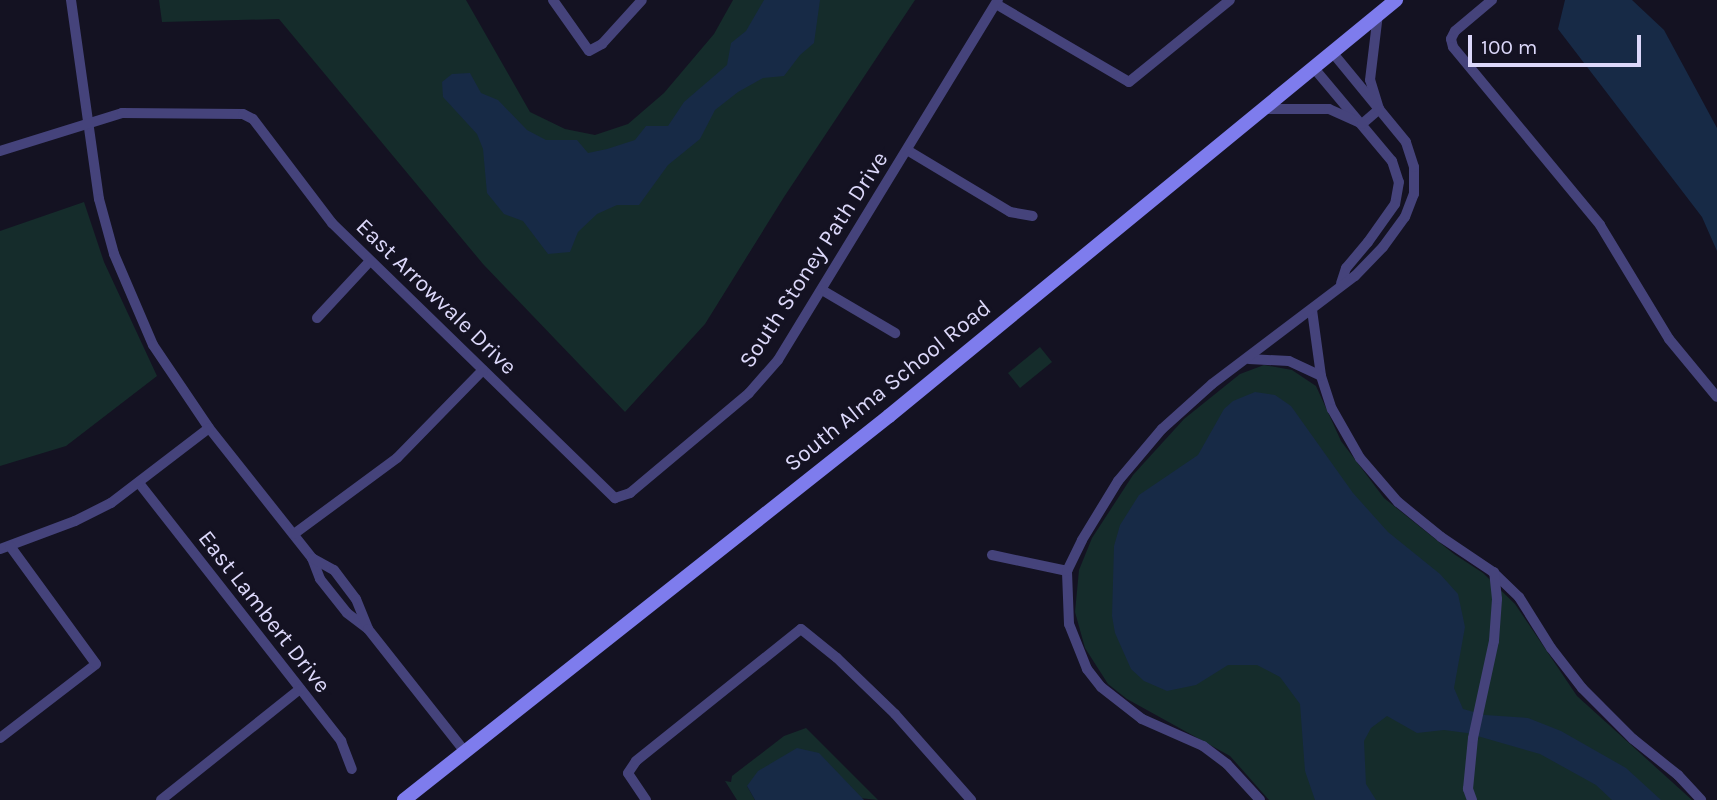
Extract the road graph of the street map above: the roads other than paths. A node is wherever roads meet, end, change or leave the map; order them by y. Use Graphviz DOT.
graph roads {
  1 [pos="71,0"];
  2 [pos="553,0"];
  3 [pos="642,0"];
  4 [pos="1230,0"];
  5 [pos="1396,0"];
  6 [pos="1492,0"];
  7 [pos="997,2"];
  8 [pos="1378,15"];
  9 [pos="1332,52"];
  10 [pos="1313,67"];
  11 [pos="1262,109"];
  12 [pos="1379,109"];
  13 [pos="86,124"];
  14 [pos="1362,124"];
  15 [pos="907,150"];
  16 [pos="0,151"];
  17 [pos="1411,158"];
  18 [pos="1394,166"];
  19 [pos="1033,216"];
  20 [pos="370,261"];
  21 [pos="1341,283"];
  22 [pos="822,290"];
  23 [pos="1312,310"];
  24 [pos="317,318"];
  25 [pos="895,333"];
  26 [pos="1249,359"];
  27 [pos="483,370"];
  28 [pos="1321,376"];
  29 [pos="1717,397"];
  30 [pos="209,428"];
  31 [pos="139,483"];
  32 [pos="615,498"];
  33 [pos="294,534"];
  34 [pos="5,547"];
  35 [pos="992,555"];
  36 [pos="312,558"];
  37 [pos="1067,571"];
  38 [pos="1493,572"];
  39 [pos="348,588"];
  40 [pos="335,598"];
  41 [pos="368,629"];
  42 [pos="300,690"];
  43 [pos="0,738"];
  44 [pos="465,752"];
  45 [pos="352,769"];
  46 [pos="161,800"];
  47 [pos="404,800"];
  48 [pos="646,800"];
  49 [pos="971,800"];
  50 [pos="1260,800"];
  51 [pos="1472,800"];
  52 [pos="1701,800"];
  1 -- 13 [label="street"];
  2 -- 3 [label="street"];
  4 -- 7 [label="street"];
  5 -- 8 [label="main road, South Alma School Road"];
  6 -- 29 [label="street"];
  7 -- 15 [label="street, South Stoney Path Drive"];
  8 -- 9 [label="main road, South Alma School Road"];
  8 -- 12 [label="street"];
  9 -- 10 [label="main road, South Alma School Road"];
  9 -- 12 [label="street"];
  10 -- 11 [label="main road, South Alma School Road"];
  10 -- 14 [label="street"];
  11 -- 14 [label="street"];
  11 -- 44 [label="main road, South Alma School Road"];
  12 -- 14 [label="street"];
  12 -- 17 [label="street"];
  13 -- 16 [label="street"];
  13 -- 20 [label="street, East Arrowvale Drive"];
  13 -- 30 [label="street"];
  14 -- 18 [label="street"];
  15 -- 19 [label="street"];
  15 -- 22 [label="street, South Stoney Path Drive"];
  17 -- 18 [label="street"];
  17 -- 21 [label="street"];
  18 -- 21 [label="street"];
  20 -- 24 [label="street"];
  20 -- 27 [label="street, East Arrowvale Drive"];
  21 -- 23 [label="street"];
  22 -- 25 [label="street"];
  22 -- 32 [label="street, South Stoney Path Drive"];
  23 -- 26 [label="street"];
  23 -- 28 [label="street"];
  26 -- 28 [label="street"];
  26 -- 37 [label="street"];
  27 -- 32 [label="street, East Arrowvale Drive"];
  27 -- 33 [label="street"];
  28 -- 38 [label="street"];
  30 -- 31 [label="street"];
  30 -- 33 [label="street"];
  31 -- 34 [label="street"];
  31 -- 42 [label="street, East Lambert Drive"];
  33 -- 36 [label="street"];
  34 -- 43 [label="street"];
  35 -- 37 [label="street"];
  36 -- 39 [label="street"];
  36 -- 40 [label="street"];
  37 -- 50 [label="street"];
  38 -- 51 [label="street"];
  38 -- 52 [label="street"];
  39 -- 40 [label="street"];
  39 -- 41 [label="street"];
  40 -- 41 [label="street"];
  41 -- 44 [label="street"];
  42 -- 45 [label="street, East Lambert Drive"];
  42 -- 46 [label="street"];
  44 -- 47 [label="main road, South Alma School Road"];
  48 -- 49 [label="street"];
}
